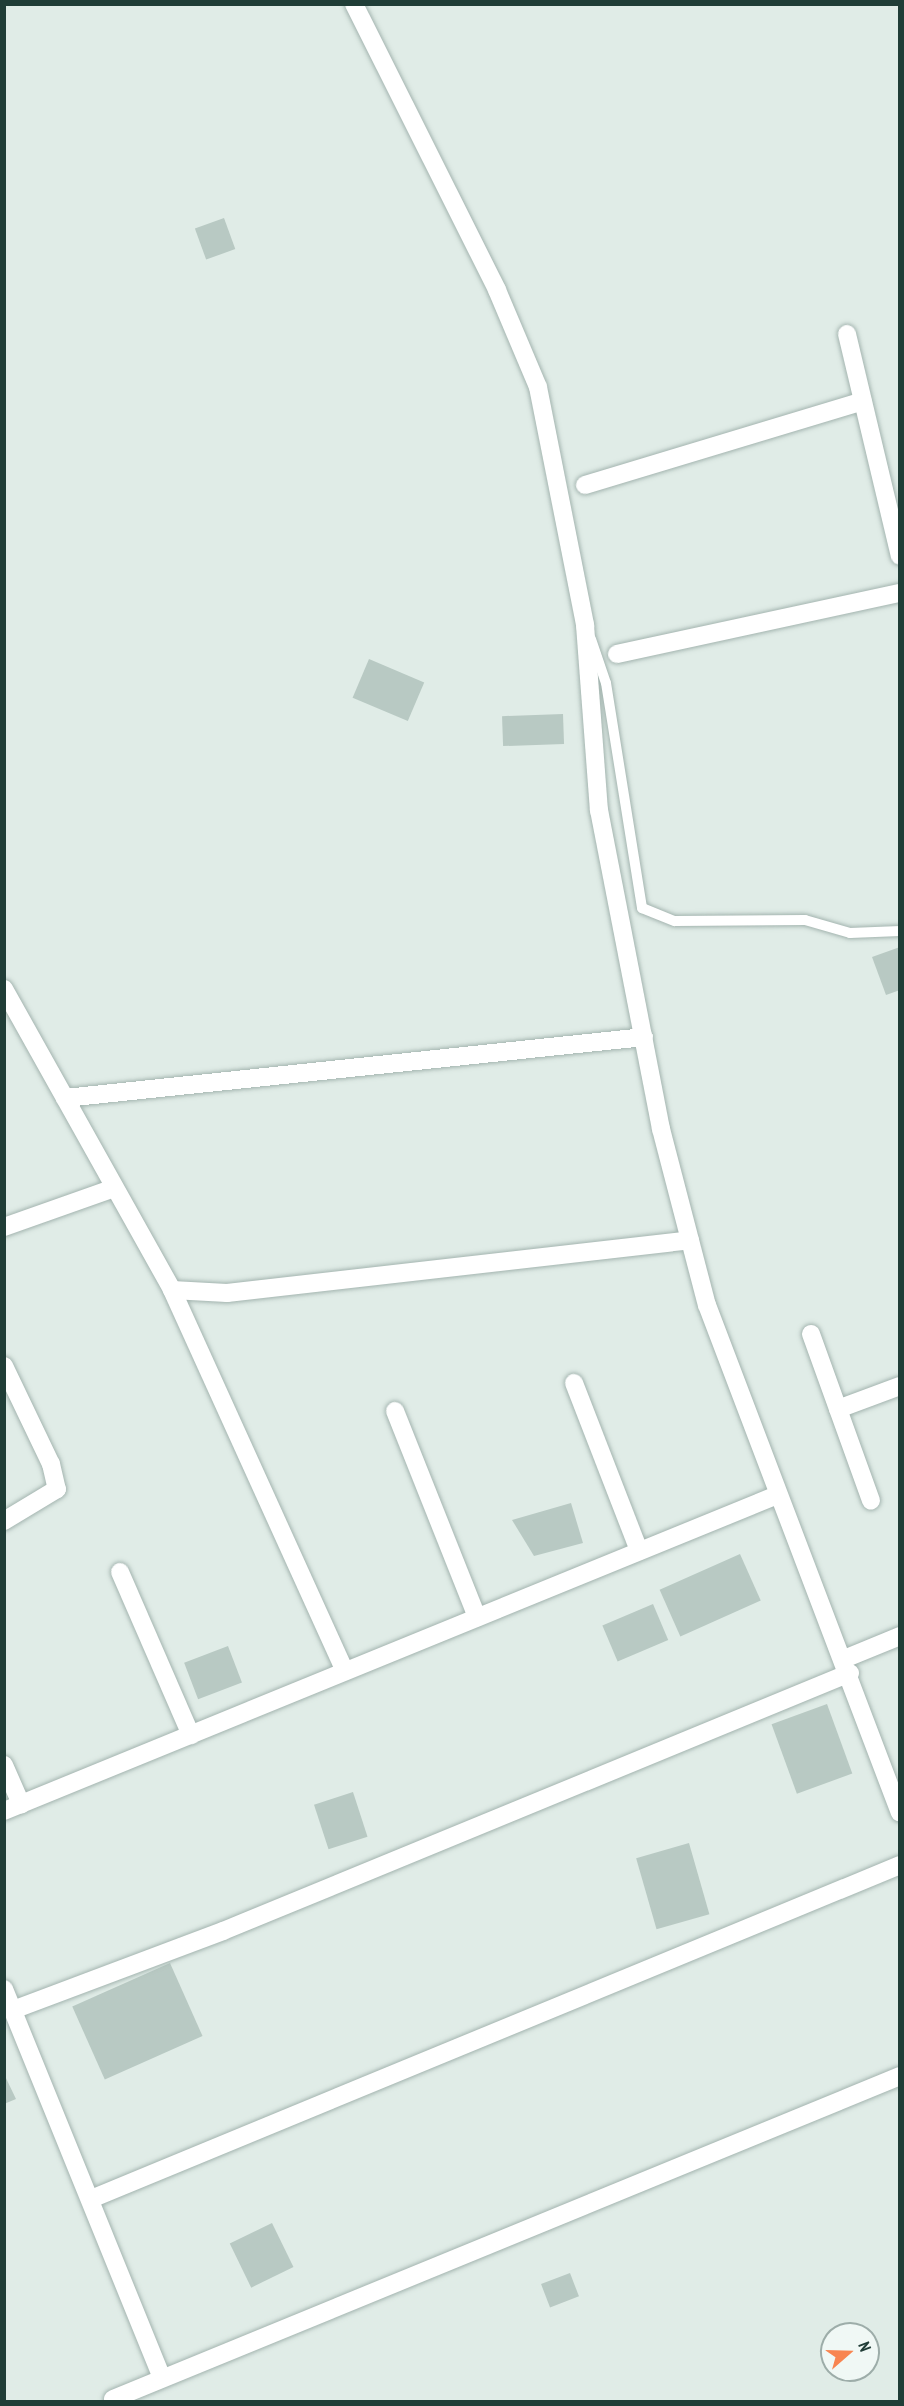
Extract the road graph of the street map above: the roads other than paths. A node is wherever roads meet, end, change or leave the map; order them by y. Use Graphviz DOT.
graph roads {
  1 [pos="354,4"];
  2 [pos="847,334"];
  3 [pos="863,401"];
  4 [pos="585,484"];
  5 [pos="900,556"];
  6 [pos="900,593"];
  7 [pos="585,625"];
  8 [pos="617,654"];
  9 [pos="900,931"];
  10 [pos="4,989"];
  11 [pos="644,1037"];
  12 [pos="65,1098"];
  13 [pos="114,1188"];
  14 [pos="4,1227"];
  15 [pos="690,1240"];
  16 [pos="172,1290"];
  17 [pos="811,1334"];
  18 [pos="4,1366"];
  19 [pos="574,1383"];
  20 [pos="900,1386"];
  21 [pos="838,1409"];
  22 [pos="395,1411"];
  23 [pos="777,1495"];
  24 [pos="871,1501"];
  25 [pos="4,1521"];
  26 [pos="639,1551"];
  27 [pos="120,1572"];
  28 [pos="477,1617"];
  29 [pos="900,1636"];
  30 [pos="847,1666"];
  31 [pos="345,1671"];
  32 [pos="191,1735"];
  33 [pos="4,1766"];
  34 [pos="13,1808"];
  35 [pos="900,1813"];
  36 [pos="900,1864"];
  37 [pos="4,1989"];
  38 [pos="13,2010"];
  39 [pos="900,2076"];
  40 [pos="91,2199"];
  41 [pos="162,2378"];
  42 [pos="113,2399"];
  1 -- 7 [label="street"];
  2 -- 3 [label="street"];
  3 -- 4 [label="street"];
  3 -- 5 [label="street"];
  6 -- 8 [label="street"];
  7 -- 9 [label="lane"];
  7 -- 11 [label="street"];
  10 -- 12 [label="street"];
  11 -- 12 [label="street"];
  11 -- 15 [label="street"];
  12 -- 13 [label="street"];
  13 -- 14 [label="street"];
  13 -- 16 [label="street"];
  15 -- 16 [label="street"];
  15 -- 23 [label="street"];
  16 -- 31 [label="street"];
  17 -- 21 [label="street"];
  18 -- 25 [label="street"];
  19 -- 26 [label="street"];
  20 -- 21 [label="street"];
  21 -- 24 [label="street"];
  22 -- 28 [label="street"];
  23 -- 26 [label="street"];
  23 -- 30 [label="street"];
  26 -- 28 [label="street"];
  27 -- 32 [label="street"];
  28 -- 31 [label="street"];
  29 -- 30 [label="street"];
  30 -- 35 [label="street"];
  30 -- 38 [label="street"];
  31 -- 32 [label="street"];
  32 -- 34 [label="street"];
  33 -- 34 [label="street"];
  36 -- 40 [label="street"];
  37 -- 38 [label="street"];
  38 -- 40 [label="street"];
  39 -- 41 [label="street"];
  40 -- 41 [label="street"];
  41 -- 42 [label="street"];
}
